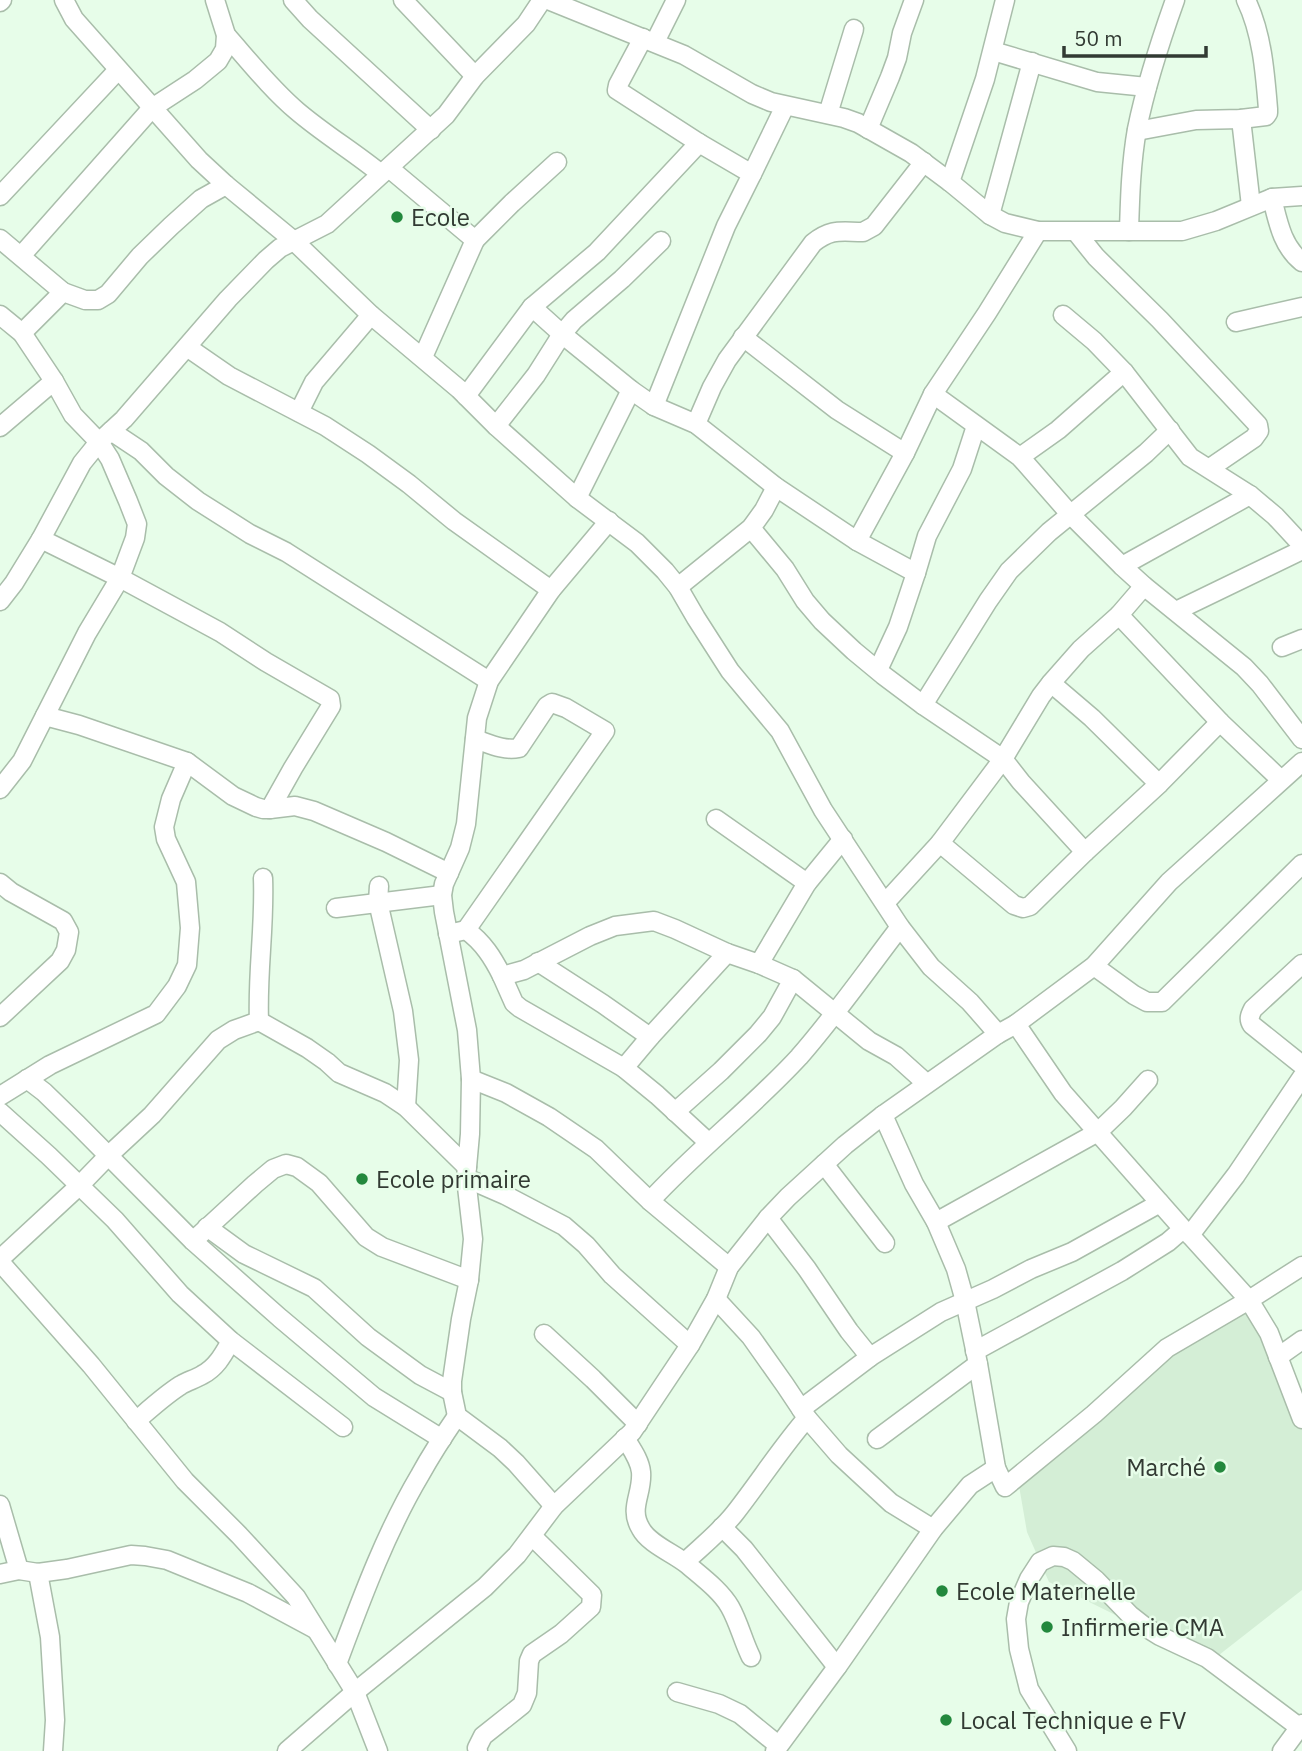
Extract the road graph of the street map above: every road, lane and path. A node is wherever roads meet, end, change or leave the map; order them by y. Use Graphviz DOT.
graph roads {
  1 [pos="64,0"];
  2 [pos="215,0"];
  3 [pos="293,0"];
  4 [pos="403,0"];
  5 [pos="542,0"];
  6 [pos="548,0"];
  7 [pos="676,0"];
  8 [pos="914,0"];
  9 [pos="1005,0"];
  10 [pos="1175,0"];
  11 [pos="1246,0"];
  12 [pos="588,8"];
  13 [pos="854,29"];
  14 [pos="226,35"];
  15 [pos="649,40"];
  16 [pos="993,51"];
  17 [pos="1032,62"];
  18 [pos="118,70"];
  19 [pos="475,76"];
  20 [pos="1147,87"];
  21 [pos="785,106"];
  22 [pos="152,108"];
  23 [pos="828,114"];
  24 [pos="1241,119"];
  25 [pos="868,129"];
  26 [pos="431,130"];
  27 [pos="1137,131"];
  28 [pos="699,143"];
  29 [pos="557,162"];
  30 [pos="924,162"];
  31 [pos="385,171"];
  32 [pos="752,174"];
  33 [pos="950,182"];
  34 [pos="226,185"];
  35 [pos="0,196"];
  36 [pos="1302,196"];
  37 [pos="1272,198"];
  38 [pos="1251,206"];
  39 [pos="990,215"];
  40 [pos="1129,231"];
  41 [pos="1038,232"];
  42 [pos="1076,232"];
  43 [pos="0,239"];
  44 [pos="475,240"];
  45 [pos="294,241"];
  46 [pos="661,241"];
  47 [pos="21,256"];
  48 [pos="1302,262"];
  49 [pos="63,292"];
  50 [pos="532,307"];
  51 [pos="1302,307"];
  52 [pos="0,315"];
  53 [pos="371,315"];
  54 [pos="1063,315"];
  55 [pos="1236,322"];
  56 [pos="22,333"];
  57 [pos="562,334"];
  58 [pos="743,337"];
  59 [pos="187,347"];
  60 [pos="423,357"];
  61 [pos="1124,372"];
  62 [pos="54,380"];
  63 [pos="631,390"];
  64 [pos="933,394"];
  65 [pos="466,396"];
  66 [pos="654,406"];
  67 [pos="299,412"];
  68 [pos="4,416"];
  69 [pos="696,424"];
  70 [pos="496,426"];
  71 [pos="976,426"];
  72 [pos="1170,430"];
  73 [pos="105,437"];
  74 [pos="905,453"];
  75 [pos="1020,457"];
  76 [pos="1210,468"];
  77 [pos="776,487"];
  78 [pos="1250,495"];
  79 [pos="577,498"];
  80 [pos="1070,514"];
  81 [pos="609,521"];
  82 [pos="751,528"];
  83 [pos="41,539"];
  84 [pos="858,541"];
  85 [pos="1302,545"];
  86 [pos="1302,550"];
  87 [pos="1122,566"];
  88 [pos="916,573"];
  89 [pos="120,578"];
  90 [pos="1144,586"];
  91 [pos="678,587"];
  92 [pos="551,590"];
  93 [pos="0,601"];
  94 [pos="1176,611"];
  95 [pos="1119,615"];
  96 [pos="1302,639"];
  97 [pos="1282,647"];
  98 [pos="878,670"];
  99 [pos="489,681"];
  100 [pos="1051,684"];
  101 [pos="923,705"];
  102 [pos="45,716"];
  103 [pos="1220,722"];
  104 [pos="475,739"];
  105 [pos="1302,739"];
  106 [pos="1003,759"];
  107 [pos="187,762"];
  108 [pos="1302,762"];
  109 [pos="1281,780"];
  110 [pos="1159,784"];
  111 [pos="0,789"];
  112 [pos="270,809"];
  113 [pos="716,820"];
  114 [pos="843,839"];
  115 [pos="940,843"];
  116 [pos="1085,852"];
  117 [pos="1302,864"];
  118 [pos="449,873"];
  119 [pos="263,878"];
  120 [pos="0,883"];
  121 [pos="807,883"];
  122 [pos="378,894"];
  123 [pos="442,895"];
  124 [pos="885,903"];
  125 [pos="336,908"];
  126 [pos="900,927"];
  127 [pos="466,930"];
  128 [pos="448,934"];
  129 [pos="727,953"];
  130 [pos="538,962"];
  131 [pos="759,964"];
  132 [pos="1302,964"];
  133 [pos="1094,966"];
  134 [pos="502,976"];
  135 [pos="793,979"];
  136 [pos="834,1012"];
  137 [pos="0,1017"];
  138 [pos="259,1021"];
  139 [pos="1016,1024"];
  140 [pos="998,1034"];
  141 [pos="650,1037"];
  142 [pos="1302,1065"];
  143 [pos="624,1068"];
  144 [pos="1302,1077"];
  145 [pos="27,1079"];
  146 [pos="471,1079"];
  147 [pos="1148,1080"];
  148 [pos="926,1083"];
  149 [pos="0,1096"];
  150 [pos="406,1107"];
  151 [pos="0,1112"];
  152 [pos="675,1112"];
  153 [pos="883,1115"];
  154 [pos="1098,1132"];
  155 [pos="708,1142"];
  156 [pos="109,1155"];
  157 [pos="824,1164"];
  158 [pos="466,1172"];
  159 [pos="79,1186"];
  160 [pos="650,1201"];
  161 [pos="1160,1203"];
  162 [pos="768,1218"];
  163 [pos="936,1222"];
  164 [pos="207,1227"];
  165 [pos="1187,1232"];
  166 [pos="193,1241"];
  167 [pos="885,1243"];
  168 [pos="0,1261"];
  169 [pos="729,1266"];
  170 [pos="1302,1266"];
  171 [pos="470,1280"];
  172 [pos="716,1298"];
  173 [pos="1249,1300"];
  174 [pos="965,1301"];
  175 [pos="544,1334"];
  176 [pos="1302,1340"];
  177 [pos="231,1341"];
  178 [pos="690,1345"];
  179 [pos="870,1357"];
  180 [pos="1279,1357"];
  181 [pos="976,1358"];
  182 [pos="452,1392"];
  183 [pos="804,1413"];
  184 [pos="1301,1413"];
  185 [pos="457,1416"];
  186 [pos="136,1421"];
  187 [pos="638,1424"];
  188 [pos="343,1427"];
  189 [pos="625,1438"];
  190 [pos="442,1439"];
  191 [pos="877,1439"];
  192 [pos="996,1468"];
  193 [pos="554,1506"];
  194 [pos="1,1508"];
  195 [pos="722,1527"];
  196 [pos="933,1529"];
  197 [pos="532,1536"];
  198 [pos="685,1562"];
  199 [pos="19,1570"];
  200 [pos="38,1573"];
  201 [pos="0,1574"];
  202 [pos="315,1629"];
  203 [pos="751,1657"];
  204 [pos="337,1664"];
  205 [pos="837,1667"];
  206 [pos="355,1692"];
  207 [pos="677,1692"];
  208 [pos="1301,1725"];
  209 [pos="777,1748"];
  210 [pos="53,1751"];
  211 [pos="287,1751"];
  212 [pos="378,1751"];
  213 [pos="478,1751"];
  214 [pos="1067,1751"];
  215 [pos="1282,1751"];
  1 -- 18 [label="street"];
  2 -- 14 [label="street"];
  3 -- 26 [label="street"];
  4 -- 19 [label="street"];
  5 -- 19 [label="street"];
  6 -- 12 [label="street"];
  7 -- 15 [label="street"];
  8 -- 25 [label="street"];
  9 -- 16 [label="street"];
  10 -- 20 [label="street"];
  11 -- 24 [label="street"];
  12 -- 15 [label="street"];
  13 -- 23 [label="street"];
  14 -- 22 [label="street"];
  14 -- 31 [label="street"];
  15 -- 21 [label="street"];
  15 -- 28 [label="street"];
  16 -- 17 [label="street"];
  16 -- 33 [label="street"];
  17 -- 20 [label="street"];
  17 -- 39 [label="street"];
  18 -- 22 [label="street"];
  18 -- 35 [label="street"];
  19 -- 26 [label="street"];
  20 -- 27 [label="street"];
  21 -- 23 [label="street"];
  21 -- 32 [label="street"];
  22 -- 34 [label="street"];
  22 -- 47 [label="street"];
  23 -- 25 [label="street"];
  24 -- 27 [label="street"];
  24 -- 38 [label="street"];
  25 -- 30 [label="street"];
  26 -- 31 [label="street"];
  27 -- 40 [label="street"];
  28 -- 32 [label="street"];
  28 -- 50 [label="street"];
  29 -- 44 [label="street"];
  30 -- 33 [label="street"];
  30 -- 58 [label="street"];
  31 -- 44 [label="street"];
  31 -- 45 [label="street"];
  32 -- 66 [label="street"];
  33 -- 39 [label="street"];
  34 -- 45 [label="street"];
  34 -- 49 [label="street"];
  36 -- 37 [label="street"];
  37 -- 38 [label="street"];
  37 -- 48 [label="street"];
  38 -- 40 [label="street"];
  39 -- 41 [label="street"];
  40 -- 42 [label="street"];
  41 -- 42 [label="street"];
  41 -- 64 [label="street"];
  42 -- 76 [label="street"];
  43 -- 47 [label="street"];
  44 -- 60 [label="street"];
  45 -- 53 [label="street"];
  45 -- 59 [label="street"];
  46 -- 57 [label="street"];
  47 -- 49 [label="street"];
  49 -- 56 [label="street"];
  50 -- 57 [label="street"];
  50 -- 65 [label="street"];
  51 -- 55 [label="street"];
  52 -- 56 [label="street"];
  53 -- 60 [label="street"];
  53 -- 67 [label="street"];
  54 -- 61 [label="street"];
  56 -- 62 [label="street"];
  57 -- 63 [label="street"];
  57 -- 70 [label="street"];
  58 -- 69 [label="street"];
  58 -- 74 [label="street"];
  59 -- 67 [label="street"];
  59 -- 73 [label="street"];
  60 -- 65 [label="street"];
  61 -- 72 [label="street"];
  61 -- 75 [label="street"];
  62 -- 68 [label="street"];
  62 -- 73 [label="street"];
  63 -- 66 [label="street"];
  63 -- 79 [label="street"];
  64 -- 71 [label="street"];
  64 -- 74 [label="street"];
  65 -- 70 [label="street"];
  66 -- 69 [label="street"];
  67 -- 92 [label="street"];
  69 -- 77 [label="street"];
  70 -- 79 [label="street"];
  71 -- 75 [label="street"];
  71 -- 88 [label="street"];
  72 -- 76 [label="street"];
  72 -- 80 [label="street"];
  73 -- 83 [label="street"];
  73 -- 89 [label="street"];
  73 -- 99 [label="street"];
  74 -- 84 [label="street"];
  75 -- 80 [label="street"];
  76 -- 78 [label="street"];
  77 -- 82 [label="street"];
  77 -- 84 [label="street"];
  78 -- 85 [label="street"];
  78 -- 87 [label="street"];
  79 -- 81 [label="street"];
  80 -- 87 [label="street"];
  80 -- 101 [label="street"];
  81 -- 91 [label="street"];
  81 -- 92 [label="street"];
  82 -- 91 [label="street"];
  82 -- 98 [label="street"];
  83 -- 89 [label="street"];
  83 -- 93 [label="street"];
  84 -- 88 [label="street"];
  86 -- 94 [label="street"];
  87 -- 90 [label="street"];
  88 -- 98 [label="street"];
  89 -- 102 [label="street"];
  89 -- 112 [label="street"];
  90 -- 94 [label="street"];
  90 -- 95 [label="street"];
  91 -- 114 [label="street"];
  92 -- 99 [label="street"];
  94 -- 105 [label="street"];
  95 -- 100 [label="street"];
  95 -- 103 [label="street"];
  96 -- 97 [label="street"];
  98 -- 101 [label="street"];
  99 -- 104 [label="street"];
  100 -- 106 [label="street"];
  100 -- 110 [label="street"];
  101 -- 106 [label="street"];
  102 -- 107 [label="street"];
  102 -- 111 [label="street"];
  103 -- 109 [label="street"];
  103 -- 110 [label="street"];
  104 -- 118 [label="street"];
  104 -- 127 [label="street"];
  106 -- 115 [label="street"];
  106 -- 116 [label="street"];
  107 -- 112 [label="street"];
  107 -- 145 [label="street"];
  108 -- 109 [label="street"];
  109 -- 133 [label="street"];
  110 -- 116 [label="street"];
  112 -- 118 [label="street"];
  113 -- 121 [label="street"];
  114 -- 121 [label="street"];
  114 -- 124 [label="street"];
  115 -- 116 [label="street"];
  115 -- 124 [label="street"];
  117 -- 133 [label="street"];
  118 -- 123 [label="street"];
  119 -- 138 [label="street"];
  120 -- 137 [label="street"];
  121 -- 131 [label="street"];
  122 -- 123 [label="street"];
  122 -- 125 [label="street"];
  122 -- 150 [label="street"];
  123 -- 128 [label="street"];
  124 -- 126 [label="street"];
  126 -- 136 [label="street"];
  126 -- 140 [label="street"];
  127 -- 128 [label="street"];
  127 -- 134 [label="street"];
  128 -- 146 [label="street"];
  129 -- 130 [label="street"];
  129 -- 131 [label="street"];
  129 -- 141 [label="street"];
  130 -- 134 [label="street"];
  130 -- 141 [label="street"];
  131 -- 135 [label="street"];
  132 -- 142 [label="street"];
  133 -- 139 [label="street"];
  134 -- 143 [label="street"];
  135 -- 136 [label="street"];
  135 -- 152 [label="street"];
  136 -- 148 [label="street"];
  136 -- 155 [label="street"];
  138 -- 150 [label="street"];
  138 -- 156 [label="street"];
  139 -- 140 [label="street"];
  139 -- 154 [label="street"];
  140 -- 148 [label="street"];
  141 -- 143 [label="street"];
  143 -- 152 [label="street"];
  144 -- 165 [label="street"];
  145 -- 149 [label="street"];
  145 -- 156 [label="street"];
  146 -- 158 [label="street"];
  146 -- 160 [label="street"];
  147 -- 154 [label="street"];
  148 -- 153 [label="street"];
  150 -- 158 [label="street"];
  151 -- 159 [label="street"];
  152 -- 155 [label="street"];
  153 -- 157 [label="street"];
  153 -- 163 [label="street"];
  154 -- 161 [label="street"];
  154 -- 163 [label="street"];
  155 -- 160 [label="street"];
  156 -- 159 [label="street"];
  156 -- 166 [label="street"];
  157 -- 162 [label="street"];
  157 -- 167 [label="street"];
  158 -- 171 [label="street"];
  158 -- 178 [label="street"];
  159 -- 168 [label="street"];
  159 -- 177 [label="street"];
  160 -- 169 [label="street"];
  161 -- 165 [label="street"];
  161 -- 174 [label="street"];
  162 -- 169 [label="street"];
  162 -- 179 [label="street"];
  163 -- 174 [label="street"];
  164 -- 166 [label="street"];
  164 -- 171 [label="street"];
  164 -- 182 [label="street"];
  165 -- 173 [label="street"];
  165 -- 181 [label="street"];
  166 -- 190 [label="street"];
  168 -- 186 [label="street"];
  169 -- 172 [label="street"];
  170 -- 173 [label="street"];
  171 -- 182 [label="street"];
  172 -- 178 [label="street"];
  172 -- 183 [label="street"];
  173 -- 180 [label="street"];
  173 -- 192 [label="street"];
  174 -- 179 [label="street"];
  174 -- 181 [label="street"];
  175 -- 187 [label="street"];
  176 -- 180 [label="street"];
  177 -- 186 [label="street"];
  177 -- 188 [label="street"];
  178 -- 187 [label="street"];
  179 -- 183 [label="street"];
  180 -- 184 [label="street"];
  181 -- 191 [label="street"];
  181 -- 192 [label="street"];
  182 -- 185 [label="street"];
  183 -- 195 [label="street"];
  183 -- 196 [label="street"];
  185 -- 190 [label="street"];
  185 -- 193 [label="street"];
  186 -- 202 [label="street"];
  187 -- 189 [label="street"];
  189 -- 193 [label="street"];
  189 -- 198 [label="street"];
  190 -- 204 [label="street"];
  192 -- 196 [label="street"];
  193 -- 197 [label="street"];
  194 -- 199 [label="street"];
  195 -- 198 [label="street"];
  195 -- 205 [label="street"];
  196 -- 205 [label="street"];
  197 -- 206 [label="street"];
  197 -- 213 [label="street"];
  198 -- 203 [label="street"];
  199 -- 200 [label="street"];
  199 -- 201 [label="street"];
  200 -- 202 [label="street"];
  200 -- 210 [label="street"];
  202 -- 204 [label="street"];
  204 -- 206 [label="street"];
  205 -- 209 [label="street"];
  206 -- 211 [label="street"];
  206 -- 212 [label="street"];
  207 -- 209 [label="street"];
  208 -- 214 [label="street"];
  208 -- 215 [label="street"];
}
